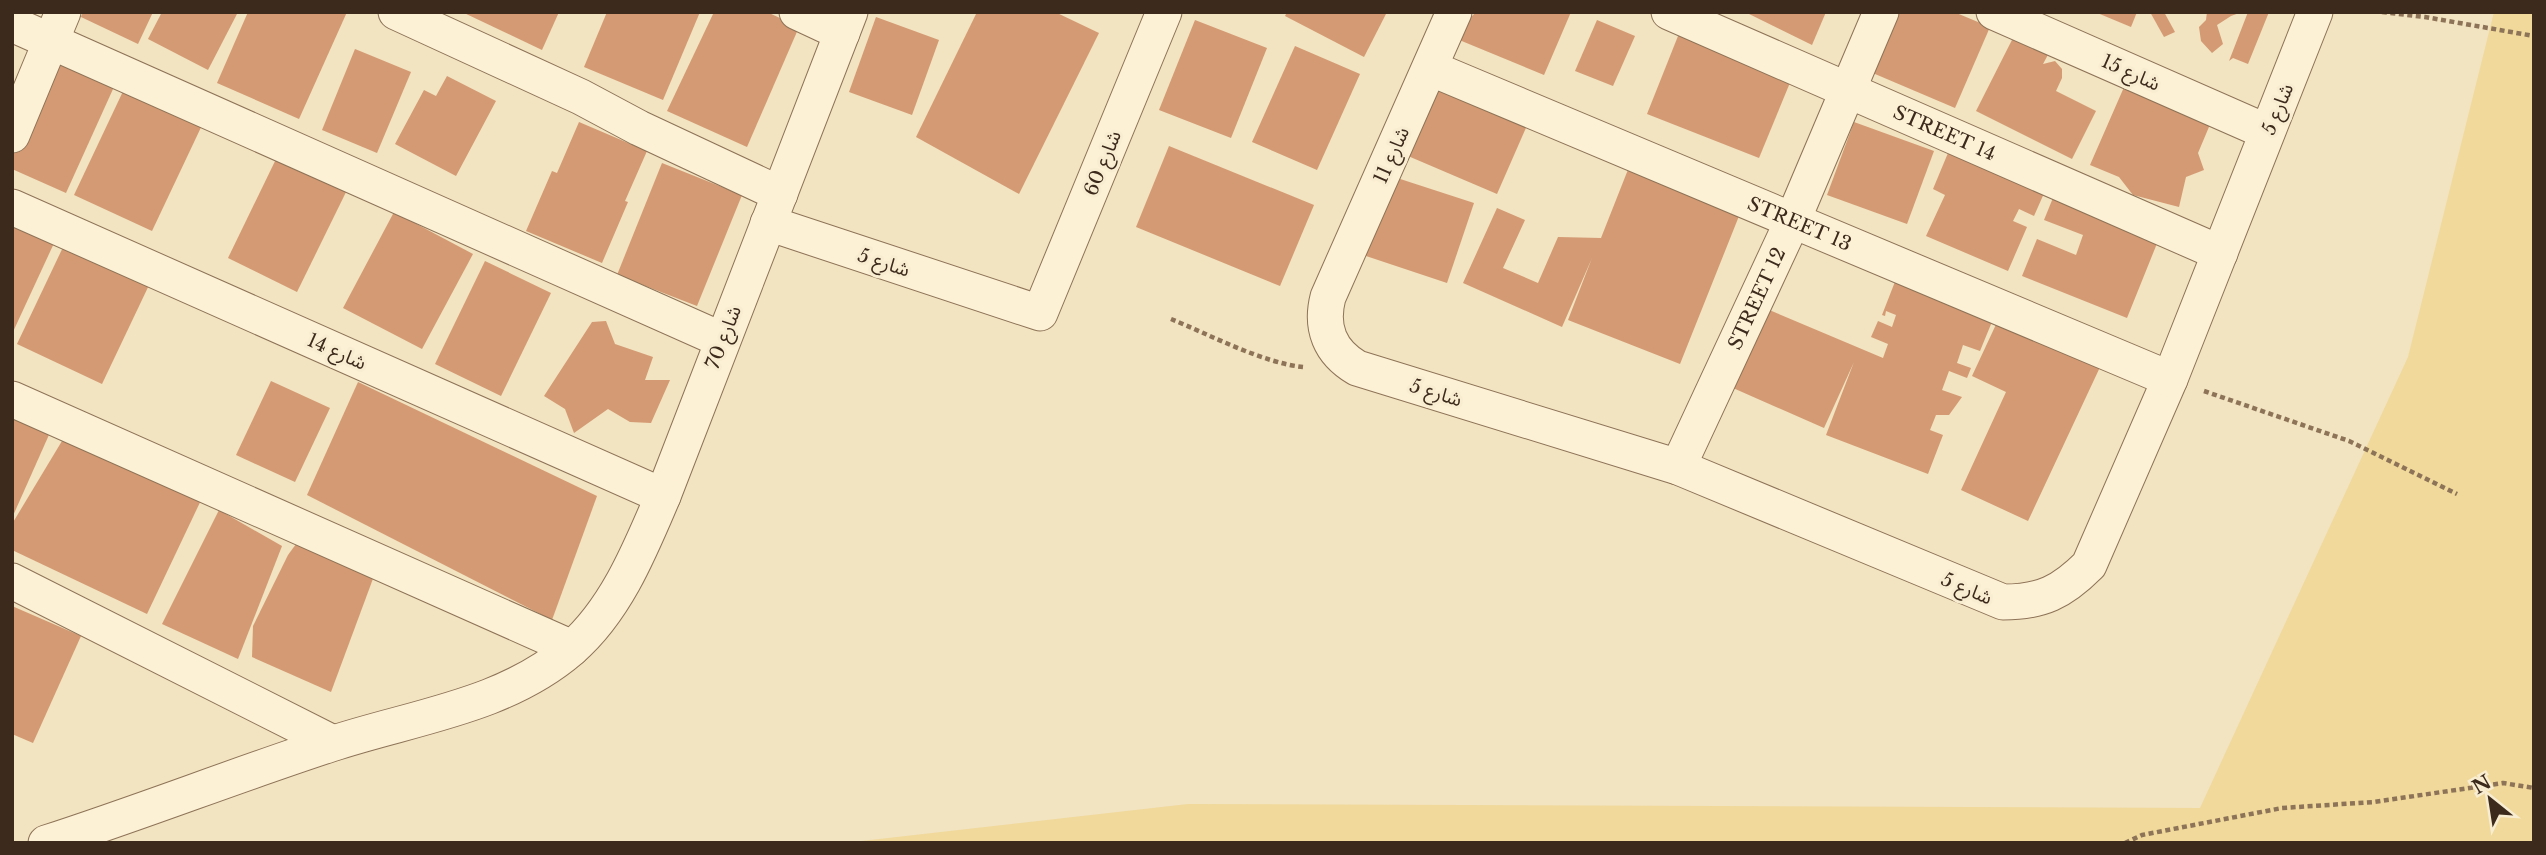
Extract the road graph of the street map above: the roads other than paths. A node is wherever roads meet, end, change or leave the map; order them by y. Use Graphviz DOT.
graph roads {
  1 [pos="396,12"];
  2 [pos="797,12"];
  3 [pos="1164,12"];
  4 [pos="1454,12"];
  5 [pos="1669,12"];
  6 [pos="1881,12"];
  7 [pos="1994,12"];
  8 [pos="2315,12"];
  9 [pos="846,22"];
  10 [pos="12,24"];
  11 [pos="57,27"];
  12 [pos="1430,68"];
  13 [pos="1849,91"];
  14 [pos="2267,132"];
  15 [pos="12,135"];
  16 [pos="12,207"];
  17 [pos="774,209"];
  18 [pos="1792,222"];
  19 [pos="2220,253"];
  20 [pos="1040,313"];
  21 [pos="722,341"];
  22 [pos="1346,361"];
  23 [pos="2170,379"];
  24 [pos="12,400"];
  25 [pos="1678,467"];
  26 [pos="663,496"];
  27 [pos="12,580"];
  28 [pos="572,648"];
  29 [pos="333,743"];
  30 [pos="46,843"];
  1 -- 17 [label="street, شارع 5"];
  2 -- 9 [label="street"];
  3 -- 20 [label="street, شارع 60"];
  4 -- 12 [label="street, شارع 11"];
  5 -- 13 [label="street, STREET 14"];
  6 -- 13 [label="street, STREET 12"];
  7 -- 14 [label="street, شارع 15"];
  8 -- 14 [label="street, شارع 5"];
  9 -- 17 [label="street, شارع 70"];
  10 -- 11 [label="street"];
  11 -- 15 [label="street"];
  11 -- 21 [label="street"];
  12 -- 18 [label="street, STREET 13"];
  12 -- 22 [label="street, شارع 11"];
  13 -- 18 [label="street, STREET 12"];
  13 -- 19 [label="street, STREET 14"];
  14 -- 19 [label="street, شارع 5"];
  16 -- 26 [label="street, شارع 14"];
  17 -- 20 [label="street, شارع 5"];
  17 -- 21 [label="street, شارع 70"];
  18 -- 23 [label="street, STREET 13"];
  18 -- 25 [label="street, STREET 12"];
  19 -- 23 [label="street, شارع 5"];
  21 -- 26 [label="street, شارع 70"];
  22 -- 25 [label="street, شارع 5"];
  23 -- 25 [label="street, شارع 5"];
  24 -- 28 [label="street"];
  26 -- 28 [label="street, شارع 70"];
  27 -- 29 [label="street"];
  28 -- 29 [label="street, شارع 70"];
  29 -- 30 [label="street, شارع 70"];
}
